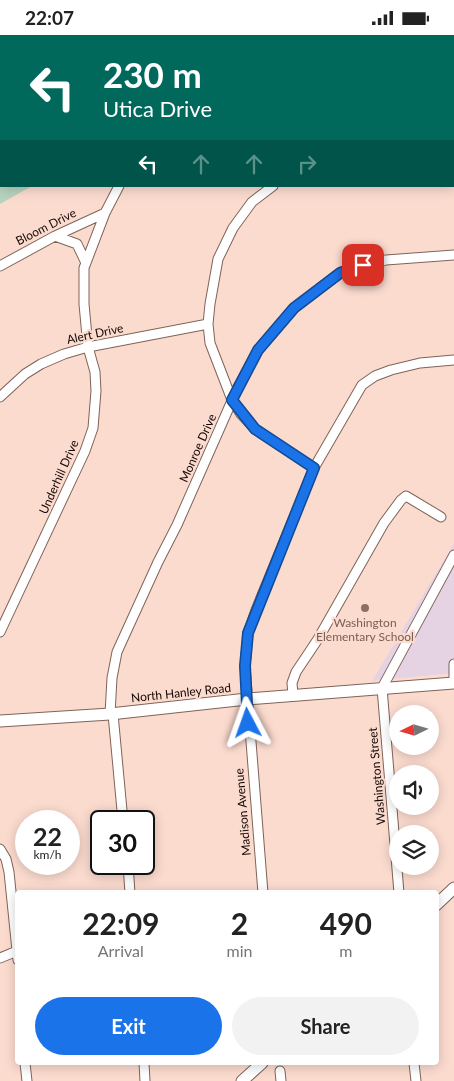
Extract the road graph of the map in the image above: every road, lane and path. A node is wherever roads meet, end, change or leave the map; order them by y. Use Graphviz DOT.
graph roads {
  1 [pos="118,187"];
  2 [pos="272,187"];
  3 [pos="105,213"];
  4 [pos="55,236"];
  5 [pos="454,255"];
  6 [pos="86,263"];
  7 [pos="0,266"];
  8 [pos="208,324"];
  9 [pos="88,347"];
  10 [pos="454,360"];
  11 [pos="0,397"];
  12 [pos="232,400"];
  13 [pos="314,468"];
  14 [pos="441,517"];
  15 [pos="454,555"];
  16 [pos="0,632"];
  17 [pos="454,664"];
  18 [pos="454,677"];
  19 [pos="454,683"];
  20 [pos="382,688"];
  21 [pos="293,695"];
  22 [pos="247,699"];
  23 [pos="111,714"];
  24 [pos="0,721"];
  25 [pos="123,810"];
  26 [pos="0,849"];
  27 [pos="129,875"];
  28 [pos="454,888"];
  29 [pos="130,890"];
  30 [pos="263,890"];
  31 [pos="399,890"];
  32 [pos="439,902"];
  33 [pos="15,931"];
  34 [pos="15,952"];
  35 [pos="0,958"];
  36 [pos="25,1065"];
  37 [pos="144,1065"];
  38 [pos="260,1065"];
  39 [pos="414,1065"];
  40 [pos="280,1071"];
  41 [pos="27,1081"];
  42 [pos="145,1081"];
  43 [pos="242,1081"];
  44 [pos="281,1081"];
  45 [pos="416,1081"];
  1 -- 3 [label="street, Underhill Drive"];
  2 -- 8 [label="street"];
  3 -- 4 [label="street, Bloom Drive"];
  3 -- 6 [label="street, Underhill Drive"];
  4 -- 6 [label="street"];
  4 -- 7 [label="street, Bloom Drive"];
  5 -- 12 [label="street, Monroe Drive"];
  6 -- 9 [label="street, Underhill Drive"];
  8 -- 9 [label="street, Alert Drive"];
  8 -- 12 [label="street"];
  9 -- 11 [label="street, Alert Drive"];
  9 -- 16 [label="street, Underhill Drive"];
  10 -- 13 [label="street, Madison Avenue"];
  12 -- 13 [label="street"];
  12 -- 23 [label="street, Monroe Drive"];
  13 -- 22 [label="street, Madison Avenue"];
  14 -- 21 [label="street"];
  15 -- 20 [label="street"];
  17 -- 18 [label="street"];
  19 -- 20 [label="main road, North Hanley Road"];
  20 -- 21 [label="main road, North Hanley Road"];
  20 -- 31 [label="street, Washington Street"];
  21 -- 22 [label="main road, North Hanley Road"];
  22 -- 23 [label="main road, North Hanley Road"];
  22 -- 30 [label="street, Madison Avenue"];
  23 -- 24 [label="main road, North Hanley Road"];
  23 -- 25 [label="street, Monroe Drive"];
  26 -- 33 [label="street"];
  27 -- 29 [label="street"];
  28 -- 32 [label="main road"];
  34 -- 35 [label="street"];
  36 -- 41 [label="street"];
  37 -- 42 [label="street"];
  38 -- 43 [label="main road"];
  39 -- 45 [label="street"];
  40 -- 44 [label="street"];
}
